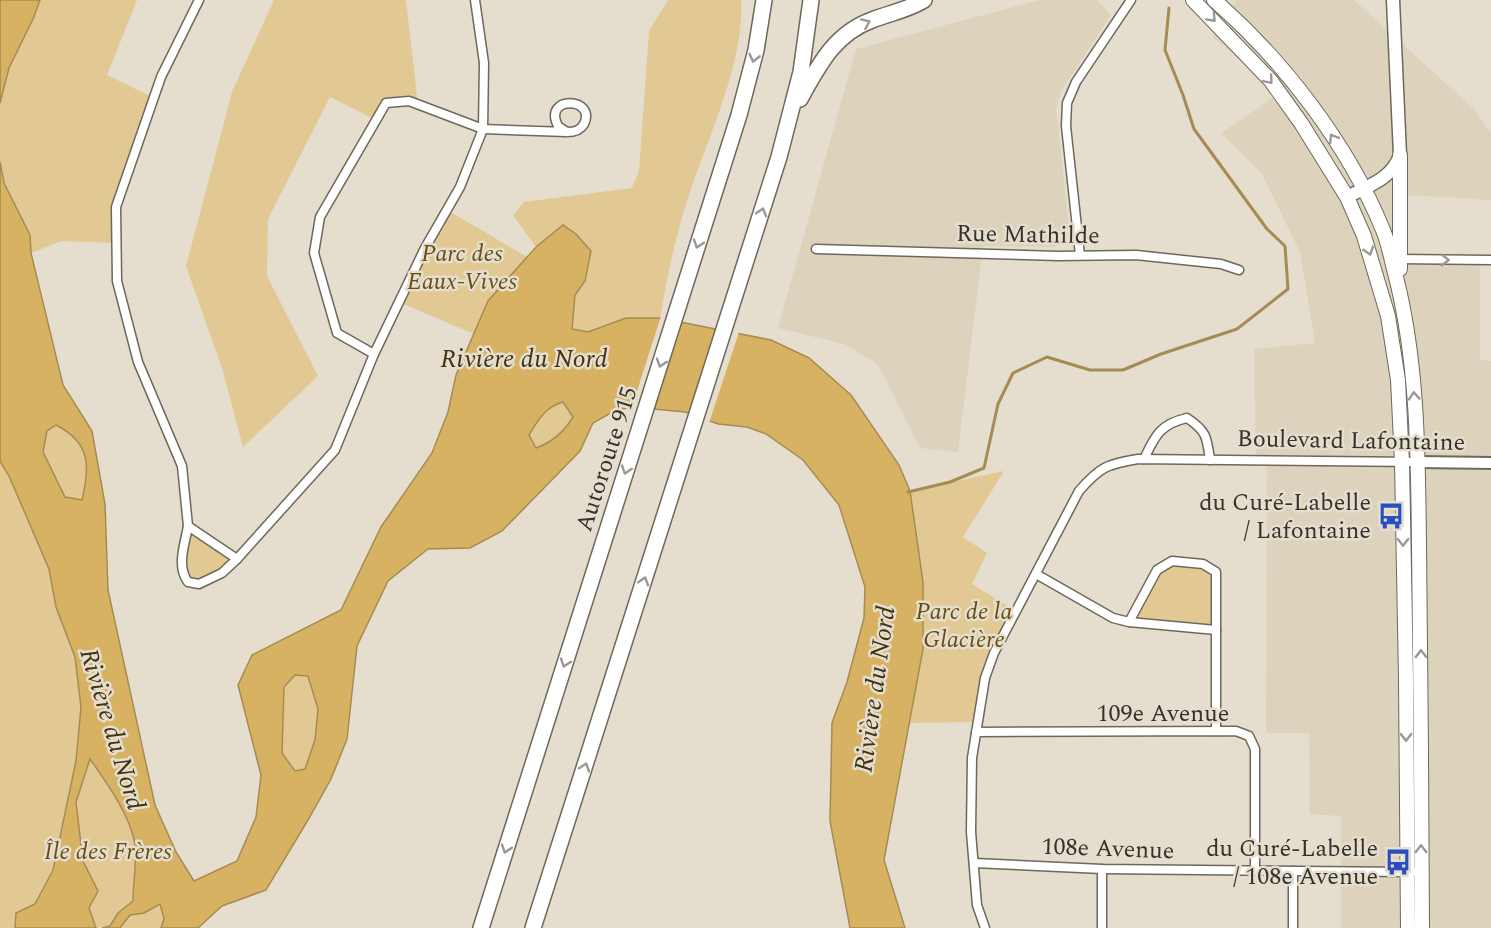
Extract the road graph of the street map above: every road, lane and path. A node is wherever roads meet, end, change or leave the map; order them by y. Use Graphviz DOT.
graph roads {
  1 [pos="199,0"];
  2 [pos="475,0"];
  3 [pos="764,0"];
  4 [pos="811,0"];
  5 [pos="924,0"];
  6 [pos="1131,0"];
  7 [pos="1193,0"];
  8 [pos="1214,0"];
  9 [pos="1393,0"];
  10 [pos="791,115"];
  11 [pos="483,129"];
  12 [pos="567,132"];
  13 [pos="1400,155"];
  14 [pos="1364,188"];
  15 [pos="1347,197"];
  16 [pos="816,249"];
  17 [pos="1080,255"];
  18 [pos="1399,259"];
  19 [pos="1491,260"];
  20 [pos="1239,270"];
  21 [pos="1402,301"];
  22 [pos="374,354"];
  23 [pos="1144,459"];
  24 [pos="1210,460"];
  25 [pos="1402,462"];
  26 [pos="1418,462"];
  27 [pos="1491,463"];
  28 [pos="188,526"];
  29 [pos="237,559"];
  30 [pos="1036,574"];
  31 [pos="1129,622"];
  32 [pos="1216,630"];
  33 [pos="1406,680"];
  34 [pos="1421,680"];
  35 [pos="1216,731"];
  36 [pos="976,732"];
  37 [pos="974,863"];
  38 [pos="1102,868"];
  39 [pos="1255,871"];
  40 [pos="1293,871"];
  41 [pos="1414,872"];
  42 [pos="481,928"];
  43 [pos="533,928"];
  44 [pos="985,928"];
  45 [pos="1102,928"];
  46 [pos="1293,928"];
  47 [pos="1408,928"];
  48 [pos="1422,928"];
  1 -- 28 [label="street"];
  2 -- 11 [label="street"];
  3 -- 42 [label="highway, Autoroute 915, one-way"];
  4 -- 10 [label="highway"];
  10 -- 5 [label="highway, one-way"];
  6 -- 17 [label="street"];
  7 -- 15 [label="main road, one-way"];
  14 -- 8 [label="main road, one-way"];
  9 -- 13 [label="main road"];
  43 -- 10 [label="highway, one-way"];
  11 -- 12 [label="street"];
  11 -- 22 [label="street"];
  11 -- 22 [label="street"];
  13 -- 14 [label="main road"];
  13 -- 18 [label="main road"];
  14 -- 15 [label="main road"];
  14 -- 21 [label="main road"];
  15 -- 25 [label="main road, one-way"];
  16 -- 17 [label="street, Rue Mathilde"];
  17 -- 20 [label="street, Rue Mathilde"];
  18 -- 19 [label="street, one-way"];
  18 -- 21 [label="main road"];
  26 -- 21 [label="main road, one-way"];
  22 -- 29 [label="street"];
  23 -- 24 [label="street, Boulevard Lafontaine"];
  23 -- 24 [label="street, Boulevard Lafontaine"];
  23 -- 30 [label="street, Boulevard Lafontaine"];
  24 -- 25 [label="street, Boulevard Lafontaine"];
  25 -- 26 [label="street, Boulevard Lafontaine"];
  25 -- 33 [label="main road, one-way"];
  26 -- 27 [label="street, Boulevard Lafontaine"];
  34 -- 26 [label="main road, one-way"];
  28 -- 29 [label="street"];
  28 -- 29 [label="street"];
  30 -- 31 [label="street"];
  30 -- 36 [label="street, Boulevard Lafontaine"];
  31 -- 32 [label="street"];
  31 -- 32 [label="street"];
  32 -- 35 [label="street"];
  33 -- 34 [label="main road"];
  33 -- 41 [label="main road, one-way"];
  41 -- 34 [label="main road, one-way"];
  35 -- 36 [label="street, 109e Avenue"];
  35 -- 39 [label="street, 109e Avenue"];
  36 -- 37 [label="street, Boulevard Lafontaine"];
  37 -- 38 [label="street, 108e Avenue"];
  37 -- 44 [label="street, Boulevard Lafontaine"];
  38 -- 39 [label="street, 108e Avenue"];
  38 -- 45 [label="street"];
  39 -- 40 [label="street, 108e Avenue"];
  40 -- 41 [label="street, 108e Avenue"];
  40 -- 46 [label="street"];
  41 -- 47 [label="main road"];
  41 -- 48 [label="main road"];
}
